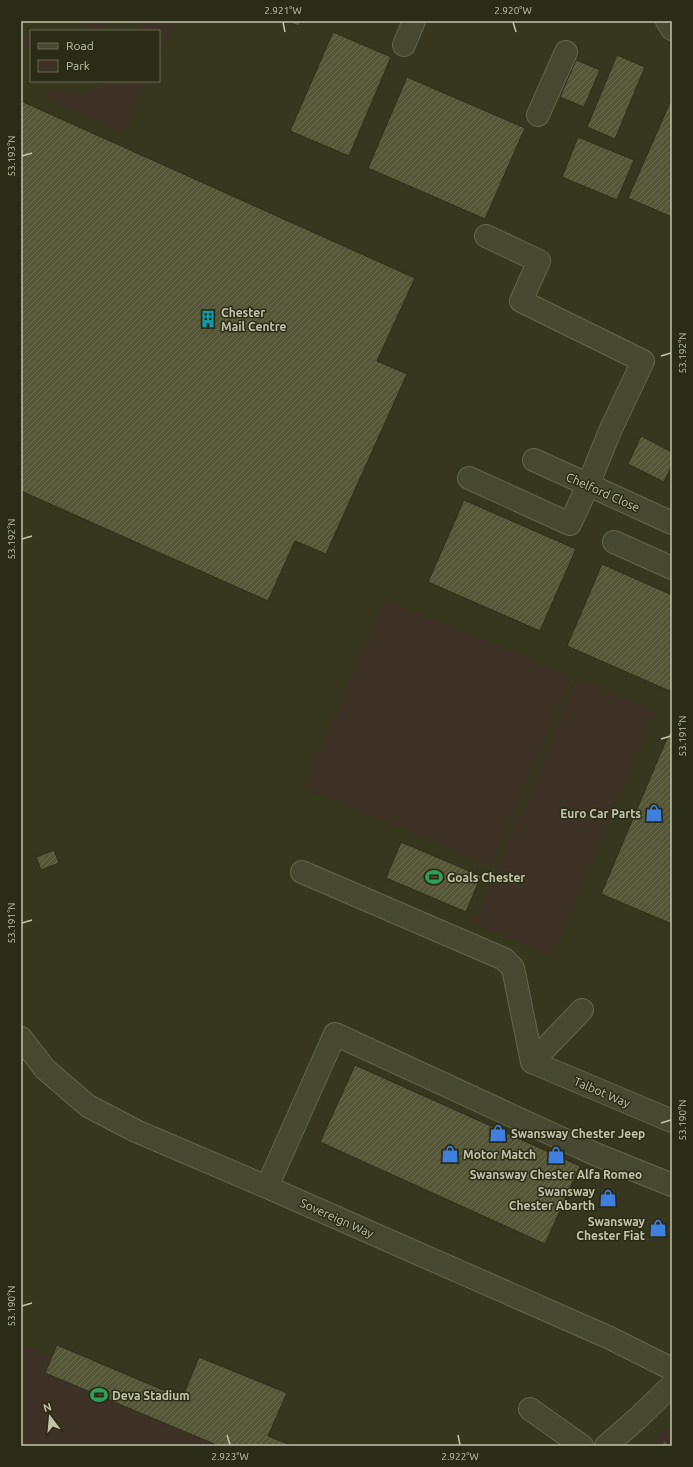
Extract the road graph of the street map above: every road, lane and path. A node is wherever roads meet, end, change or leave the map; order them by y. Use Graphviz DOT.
graph roads {
  1 [pos="414,21"];
  2 [pos="667,21"];
  3 [pos="672,30"];
  4 [pos="404,45"];
  5 [pos="566,52"];
  6 [pos="538,115"];
  7 [pos="486,236"];
  8 [pos="534,460"];
  9 [pos="469,478"];
  10 [pos="588,485"];
  11 [pos="672,523"];
  12 [pos="614,542"];
  13 [pos="672,568"];
  14 [pos="302,872"];
  15 [pos="582,1010"];
  16 [pos="21,1038"];
  17 [pos="532,1062"];
  18 [pos="672,1121"];
  19 [pos="672,1185"];
  20 [pos="268,1187"];
  21 [pos="672,1369"];
  22 [pos="672,1385"];
  23 [pos="530,1409"];
  24 [pos="582,1446"];
  25 [pos="606,1446"];
  1 -- 4 [label="street"];
  2 -- 3 [label="street"];
  5 -- 6 [label="street"];
  7 -- 10 [label="street"];
  8 -- 10 [label="street, Chelford Close"];
  9 -- 10 [label="street"];
  10 -- 11 [label="street, Chelford Close"];
  12 -- 13 [label="street"];
  14 -- 17 [label="street"];
  15 -- 17 [label="street"];
  16 -- 20 [label="street, Sovereign Way"];
  17 -- 18 [label="street, Talbot Way"];
  19 -- 20 [label="street"];
  20 -- 21 [label="street, Sovereign Way"];
  22 -- 25 [label="street"];
  23 -- 24 [label="street"];
}
